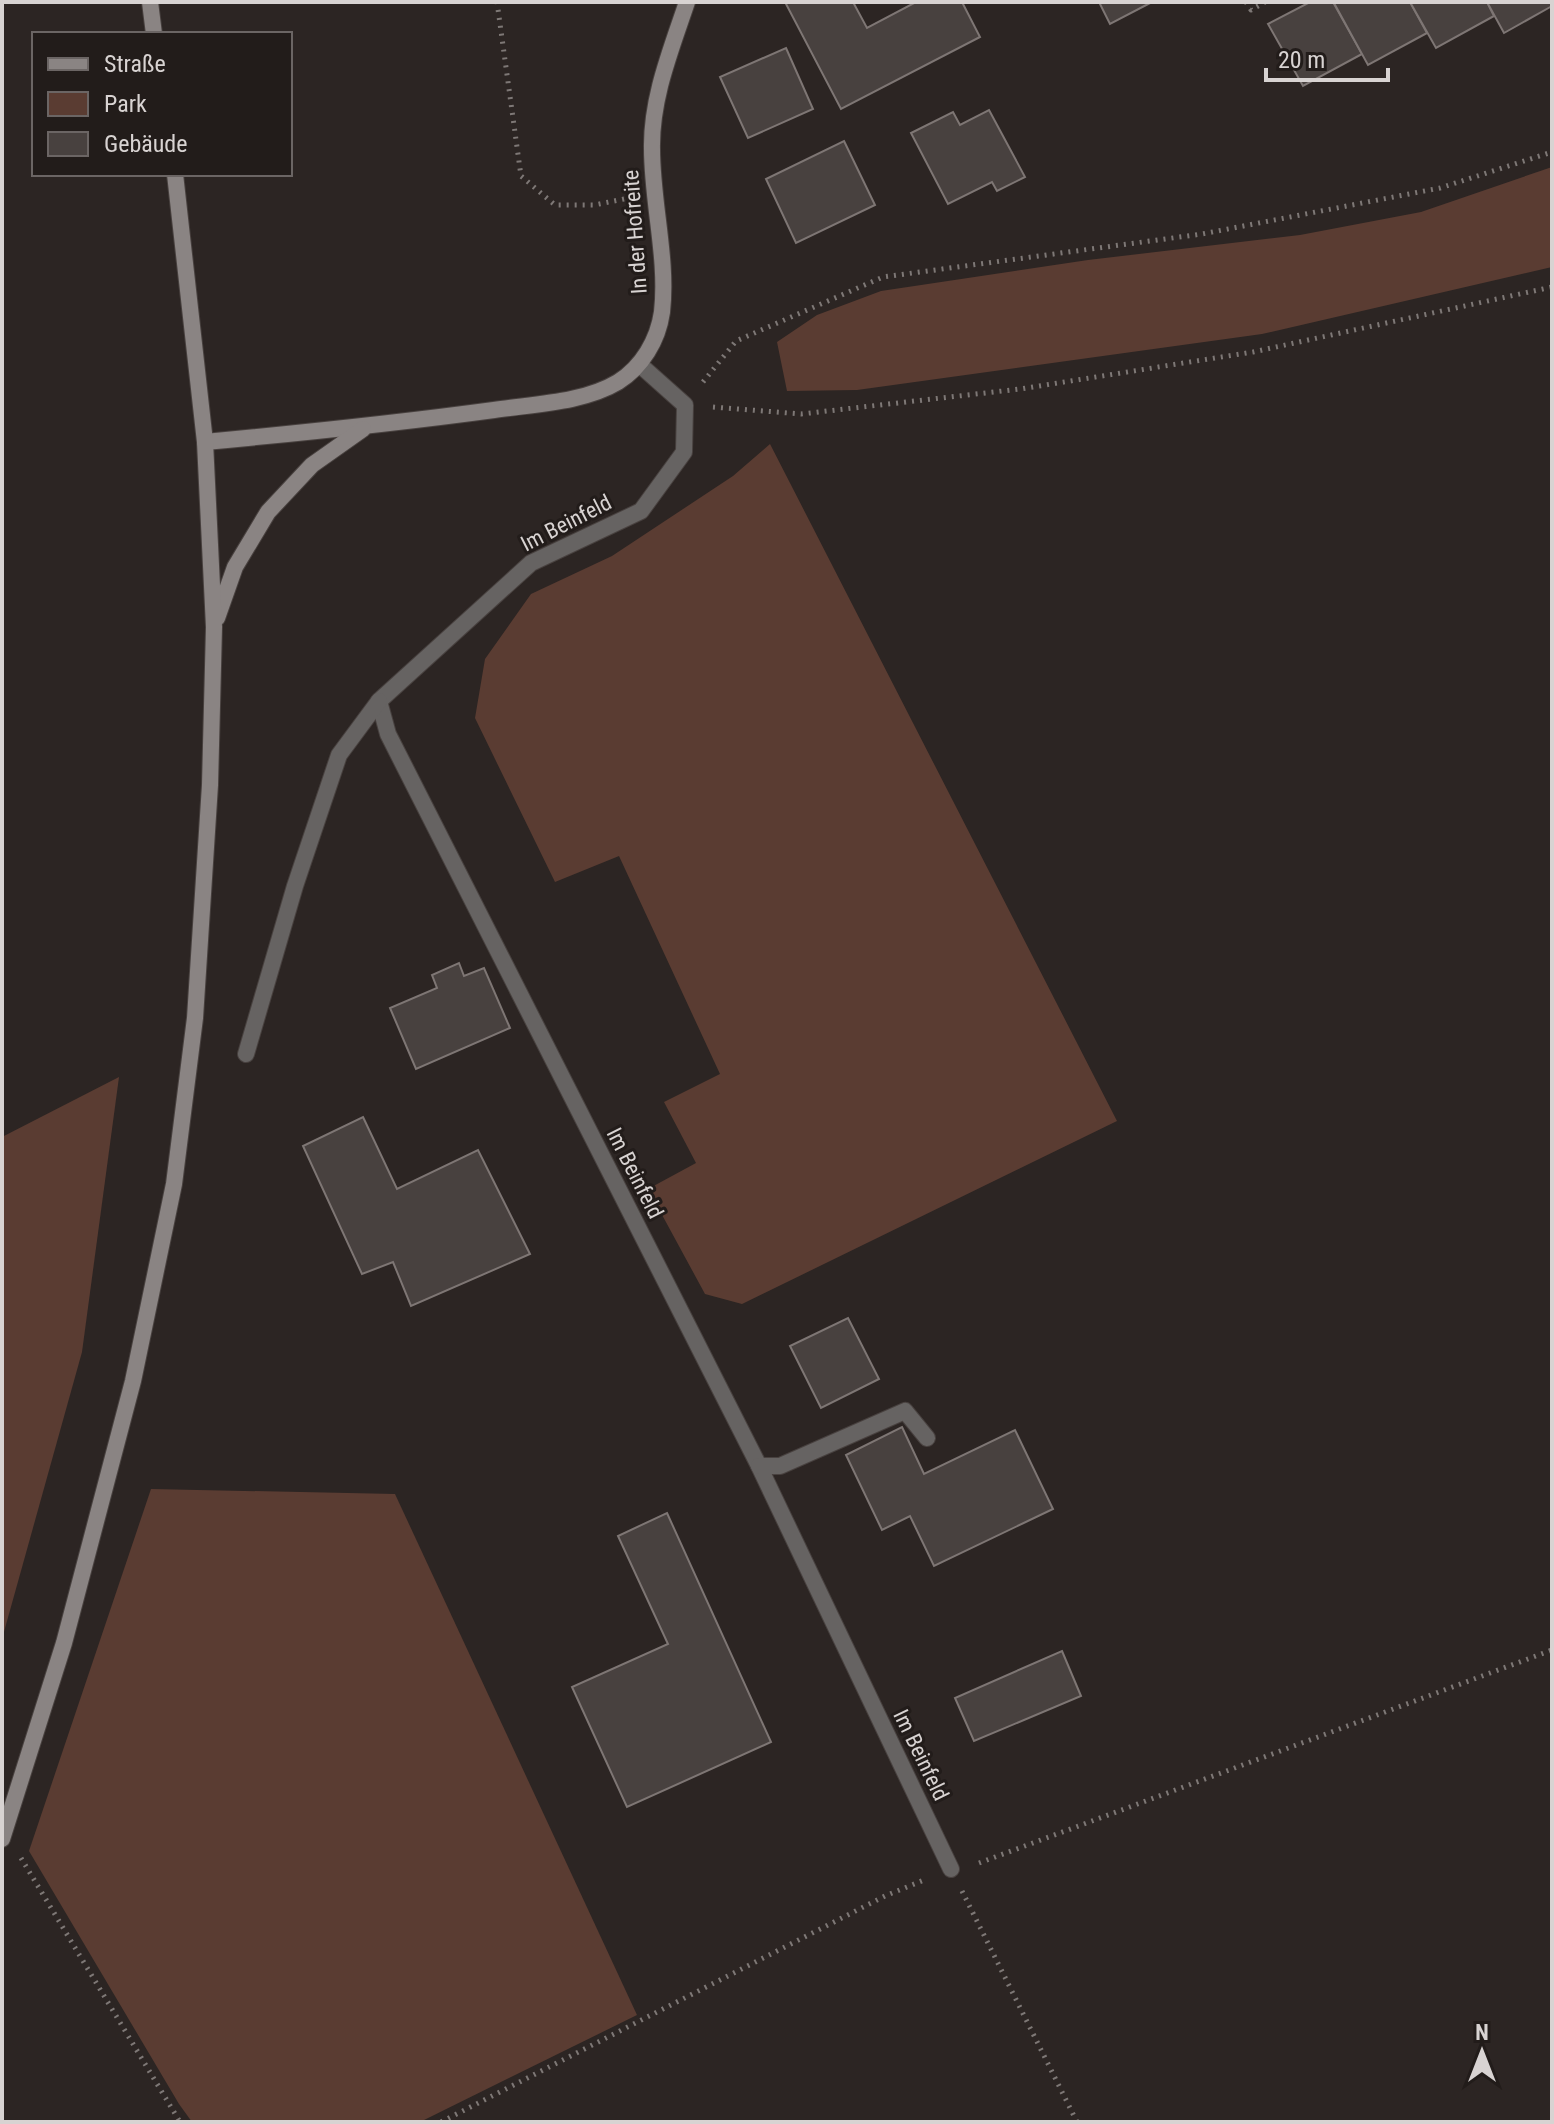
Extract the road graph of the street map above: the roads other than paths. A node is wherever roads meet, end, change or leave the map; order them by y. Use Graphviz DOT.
graph roads {
  1 [pos="150,2"];
  2 [pos="687,2"];
  3 [pos="154,32"];
  4 [pos="175,176"];
  5 [pos="639,364"];
  6 [pos="365,428"];
  7 [pos="205,442"];
  8 [pos="214,627"];
  9 [pos="379,701"];
  10 [pos="246,1054"];
  11 [pos="927,1438"];
  12 [pos="759,1466"];
  13 [pos="3,1835"];
  14 [pos="951,1869"];
  1 -- 3 [label="main road"];
  2 -- 5 [label="main road, In der Hofreite"];
  4 -- 7 [label="main road"];
  5 -- 6 [label="main road, In der Hofreite"];
  5 -- 9 [label="lane, Im Beinfeld"];
  6 -- 7 [label="main road, In der Hofreite"];
  6 -- 8 [label="main road, In der Hofreite"];
  7 -- 8 [label="main road"];
  8 -- 13 [label="main road"];
  9 -- 10 [label="lane"];
  9 -- 12 [label="lane, Im Beinfeld"];
  11 -- 12 [label="lane"];
  12 -- 14 [label="lane, Im Beinfeld"];
}
